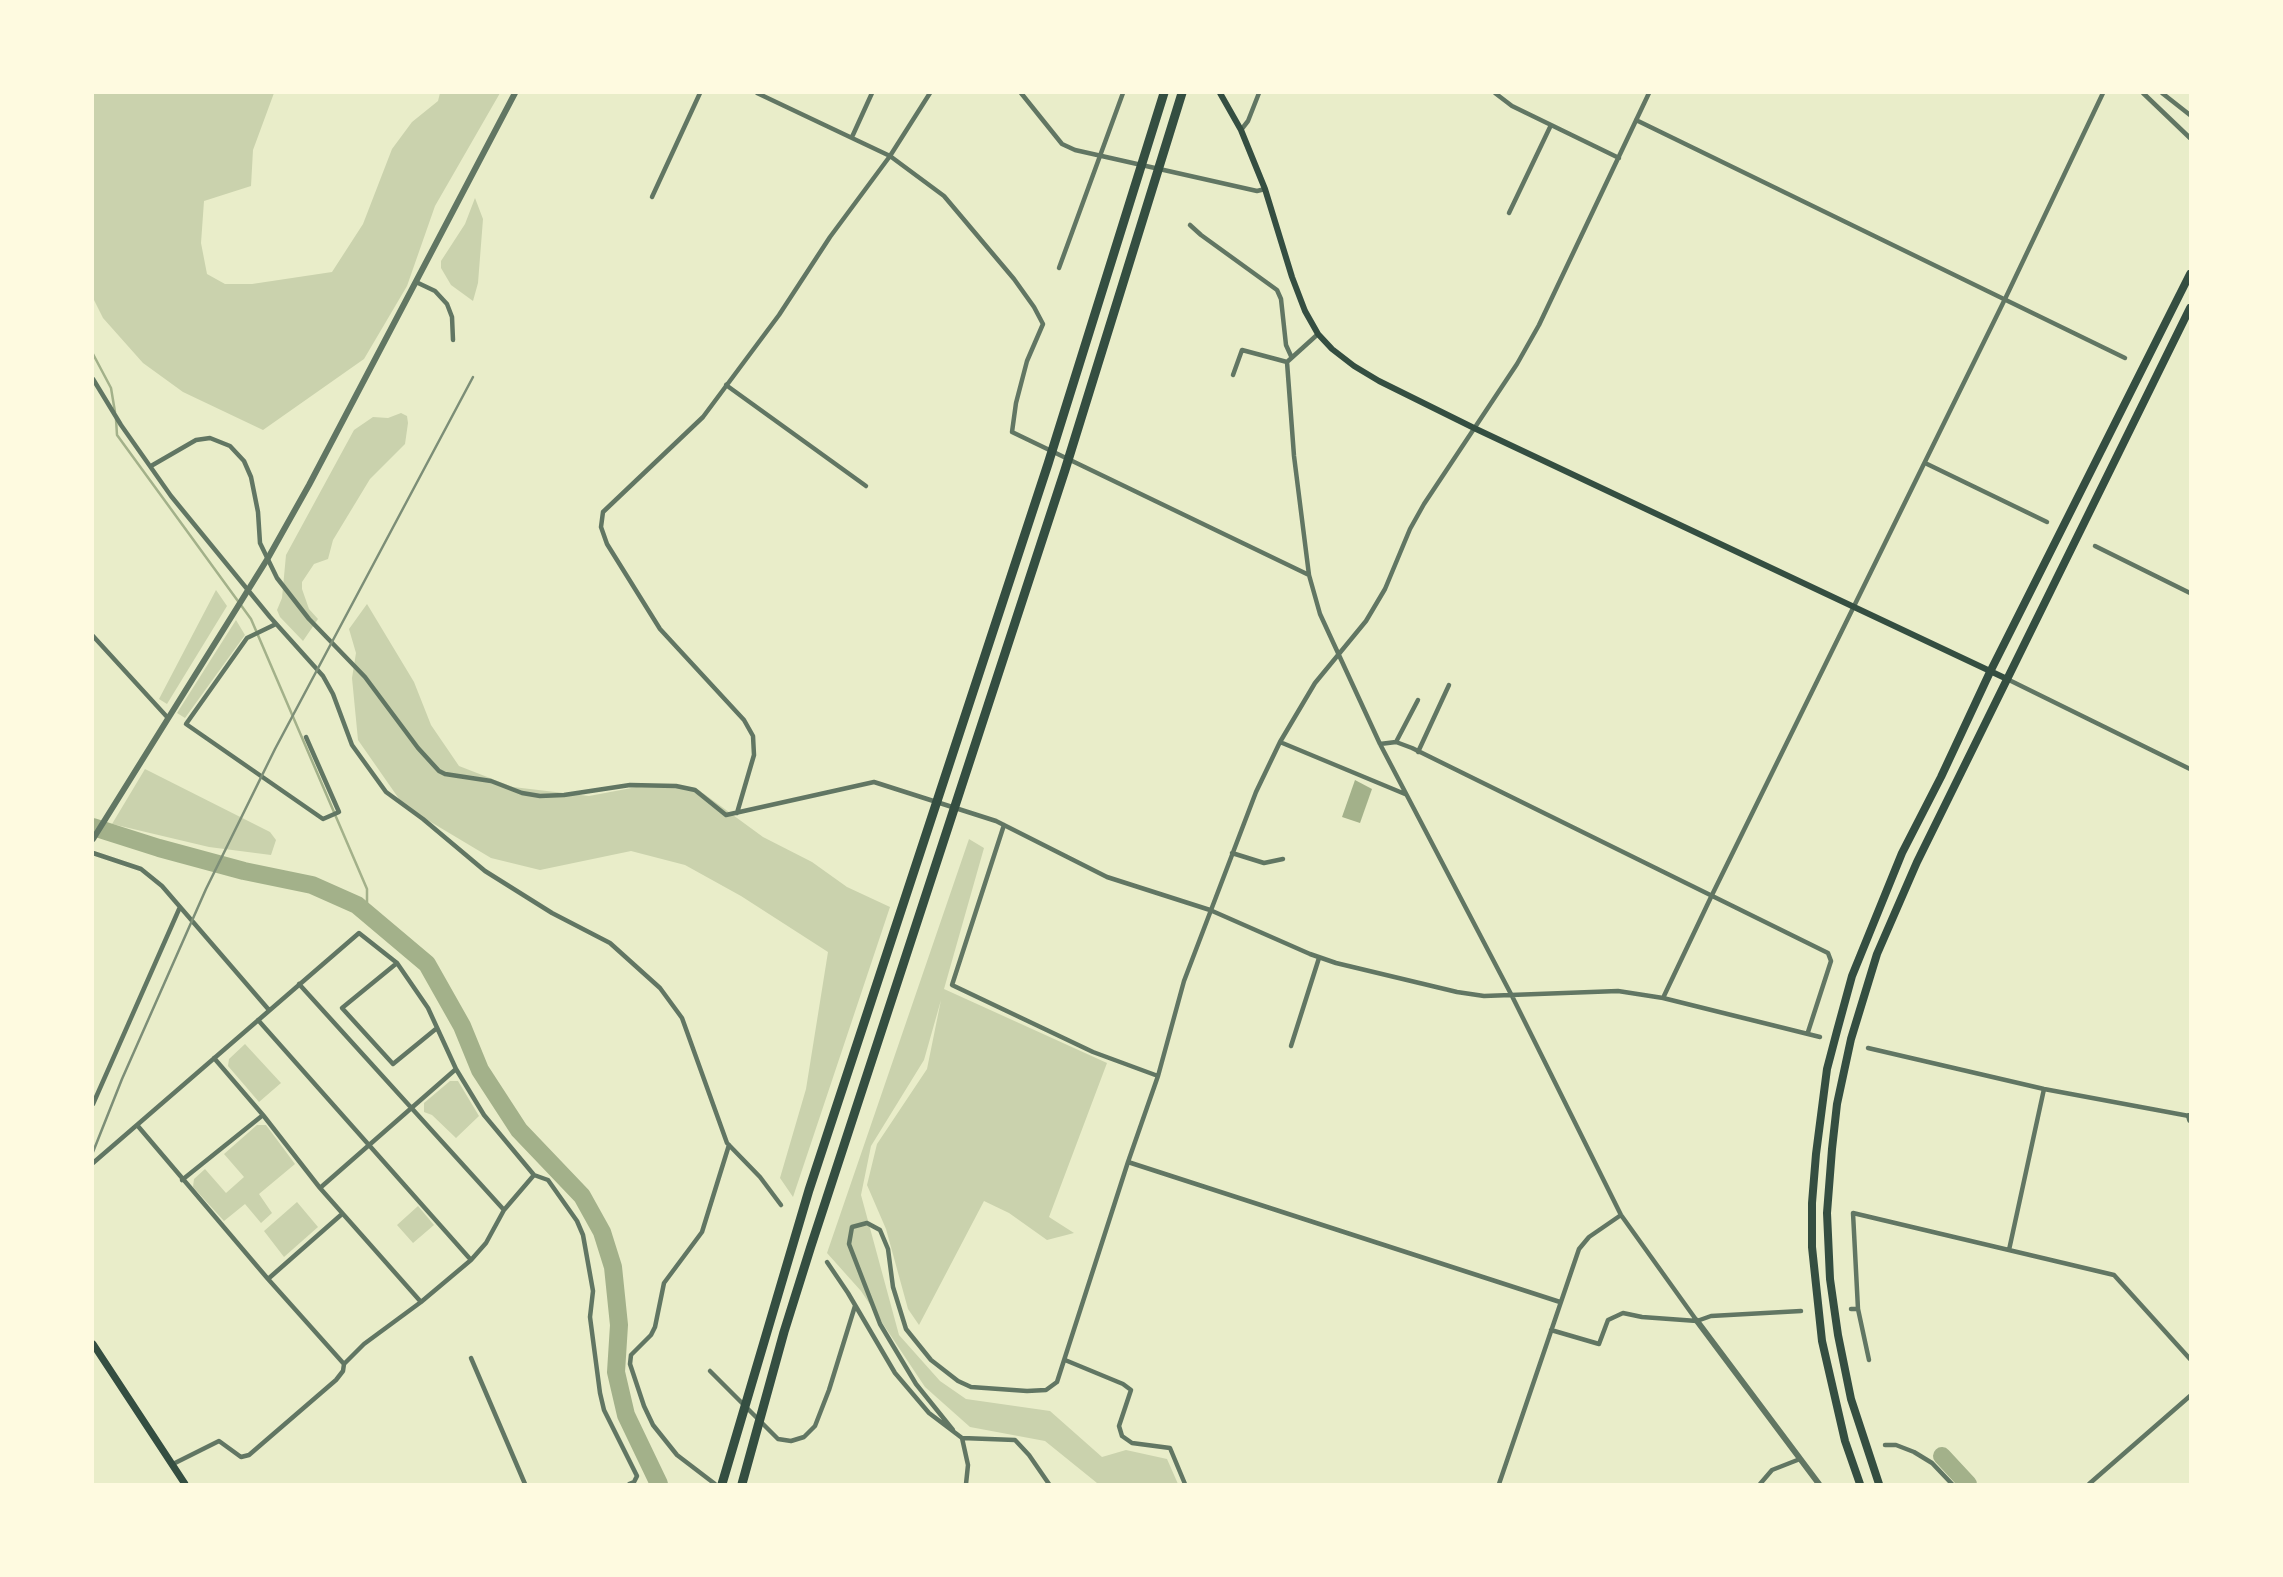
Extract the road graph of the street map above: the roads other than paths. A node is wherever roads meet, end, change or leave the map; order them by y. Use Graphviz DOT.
graph roads {
  1 [pos="514,93"];
  2 [pos="700,93"];
  3 [pos="757,93"];
  4 [pos="872,93"];
  5 [pos="930,93"];
  6 [pos="1021,93"];
  7 [pos="1123,93"];
  8 [pos="1164,93"];
  9 [pos="1182,93"];
  10 [pos="1259,93"];
  11 [pos="1495,93"];
  12 [pos="1649,93"];
  13 [pos="2103,93"];
  14 [pos="2143,93"];
  15 [pos="2162,93"];
  16 [pos="1221,94"];
  17 [pos="2190,115"];
  18 [pos="1636,120"];
  19 [pos="1552,125"];
  20 [pos="1241,130"];
  21 [pos="852,137"];
  22 [pos="2190,138"];
  23 [pos="890,156"];
  24 [pos="1103,156"];
  25 [pos="1619,158"];
  26 [pos="1265,189"];
  27 [pos="652,197"];
  28 [pos="1509,213"];
  29 [pos="1190,225"];
  30 [pos="1059,268"];
  31 [pos="2190,274"];
  32 [pos="416,282"];
  33 [pos="2005,299"];
  34 [pos="2190,308"];
  35 [pos="1318,334"];
  36 [pos="453,340"];
  37 [pos="1291,356"];
  38 [pos="2125,358"];
  39 [pos="1287,362"];
  40 [pos="1233,375"];
  41 [pos="93,379"];
  42 [pos="726,385"];
  43 [pos="1474,428"];
  44 [pos="1925,463"];
  45 [pos="151,466"];
  46 [pos="866,486"];
  47 [pos="2047,522"];
  48 [pos="2095,546"];
  49 [pos="268,558"];
  50 [pos="1309,575"];
  51 [pos="2190,593"];
  52 [pos="1854,608"];
  53 [pos="276,624"];
  54 [pos="93,636"];
  55 [pos="1337,655"];
  56 [pos="1990,672"];
  57 [pos="2007,679"];
  58 [pos="1449,685"];
  59 [pos="1418,700"];
  60 [pos="169,718"];
  61 [pos="306,737"];
  62 [pos="1280,742"];
  63 [pos="1396,742"];
  64 [pos="1380,744"];
  65 [pos="1418,752"];
  66 [pos="2190,769"];
  67 [pos="1406,794"];
  68 [pos="737,813"];
  69 [pos="1004,825"];
  70 [pos="93,839"];
  71 [pos="93,853"];
  72 [pos="1233,853"];
  73 [pos="1283,859"];
  74 [pos="1711,897"];
  75 [pos="180,907"];
  76 [pos="1210,910"];
  77 [pos="1319,958"];
  78 [pos="397,963"];
  79 [pos="299,985"];
  80 [pos="1512,996"];
  81 [pos="1663,998"];
  82 [pos="269,1010"];
  83 [pos="258,1020"];
  84 [pos="437,1028"];
  85 [pos="1808,1032"];
  86 [pos="1820,1037"];
  87 [pos="1292,1046"];
  88 [pos="1868,1048"];
  89 [pos="214,1058"];
  90 [pos="456,1069"];
  91 [pos="1158,1076"];
  92 [pos="2044,1088"];
  93 [pos="93,1104"];
  94 [pos="412,1107"];
  95 [pos="262,1115"];
  96 [pos="2190,1118"];
  97 [pos="137,1125"];
  98 [pos="370,1144"];
  99 [pos="729,1145"];
  100 [pos="1128,1161"];
  101 [pos="93,1163"];
  102 [pos="534,1175"];
  103 [pos="182,1180"];
  104 [pos="320,1188"];
  105 [pos="781,1205"];
  106 [pos="504,1210"];
  107 [pos="342,1213"];
  108 [pos="1621,1215"];
  109 [pos="2009,1250"];
  110 [pos="471,1260"];
  111 [pos="827,1262"];
  112 [pos="268,1279"];
  113 [pos="421,1302"];
  114 [pos="1560,1302"];
  115 [pos="855,1305"];
  116 [pos="1851,1309"];
  117 [pos="1858,1309"];
  118 [pos="1801,1311"];
  119 [pos="1697,1321"];
  120 [pos="1551,1330"];
  121 [pos="93,1344"];
  122 [pos="471,1358"];
  123 [pos="2190,1359"];
  124 [pos="1065,1360"];
  125 [pos="1869,1360"];
  126 [pos="344,1364"];
  127 [pos="710,1371"];
  128 [pos="2190,1396"];
  129 [pos="953,1430"];
  130 [pos="962,1438"];
  131 [pos="1885,1445"];
  132 [pos="1801,1459"];
  133 [pos="173,1464"];
  134 [pos="185,1484"];
  135 [pos="525,1484"];
  136 [pos="629,1484"];
  137 [pos="715,1484"];
  138 [pos="722,1484"];
  139 [pos="742,1484"];
  140 [pos="966,1484"];
  141 [pos="1049,1484"];
  142 [pos="1185,1484"];
  143 [pos="1499,1484"];
  144 [pos="1760,1484"];
  145 [pos="1819,1484"];
  146 [pos="1860,1484"];
  147 [pos="1879,1484"];
  148 [pos="1952,1484"];
  149 [pos="2089,1484"];
  1 -- 32 [label="street"];
  2 -- 27 [label="street"];
  3 -- 21 [label="street"];
  4 -- 21 [label="street"];
  5 -- 23 [label="street"];
  6 -- 24 [label="street"];
  7 -- 24 [label="street"];
  8 -- 138 [label="highway"];
  9 -- 139 [label="highway"];
  10 -- 20 [label="street"];
  11 -- 19 [label="street"];
  12 -- 18 [label="street"];
  13 -- 33 [label="street"];
  14 -- 22 [label="street"];
  15 -- 17 [label="street"];
  16 -- 20 [label="main road"];
  18 -- 25 [label="street"];
  18 -- 33 [label="street"];
  19 -- 25 [label="street"];
  19 -- 28 [label="street"];
  20 -- 26 [label="main road"];
  21 -- 23 [label="street"];
  23 -- 42 [label="street"];
  23 -- 50 [label="street"];
  24 -- 26 [label="street"];
  24 -- 30 [label="street"];
  25 -- 43 [label="street"];
  26 -- 35 [label="main road"];
  29 -- 37 [label="street"];
  31 -- 56 [label="highway"];
  32 -- 36 [label="street"];
  32 -- 49 [label="street"];
  33 -- 38 [label="street"];
  33 -- 44 [label="street"];
  34 -- 57 [label="highway"];
  35 -- 37 [label="street"];
  35 -- 43 [label="main road"];
  37 -- 39 [label="street"];
  39 -- 40 [label="street"];
  39 -- 50 [label="street"];
  41 -- 45 [label="street"];
  42 -- 46 [label="street"];
  42 -- 68 [label="street"];
  43 -- 52 [label="main road"];
  43 -- 55 [label="street"];
  44 -- 47 [label="street"];
  44 -- 52 [label="street"];
  45 -- 49 [label="street"];
  45 -- 53 [label="street"];
  48 -- 51 [label="street"];
  49 -- 60 [label="street"];
  49 -- 68 [label="street"];
  50 -- 55 [label="street"];
  52 -- 56 [label="main road"];
  52 -- 74 [label="street"];
  53 -- 61 [label="street"];
  53 -- 99 [label="street"];
  54 -- 60 [label="street"];
  55 -- 62 [label="street"];
  55 -- 64 [label="street"];
  56 -- 57 [label="main road"];
  56 -- 146 [label="highway"];
  57 -- 66 [label="street"];
  57 -- 147 [label="highway"];
  58 -- 65 [label="street"];
  59 -- 63 [label="street"];
  60 -- 70 [label="street"];
  62 -- 67 [label="street"];
  62 -- 72 [label="street"];
  63 -- 64 [label="street"];
  63 -- 65 [label="street"];
  64 -- 67 [label="street"];
  65 -- 74 [label="street"];
  67 -- 80 [label="street"];
  68 -- 69 [label="street"];
  69 -- 76 [label="street"];
  69 -- 91 [label="street"];
  71 -- 75 [label="street"];
  72 -- 73 [label="street"];
  72 -- 76 [label="street"];
  74 -- 81 [label="street"];
  74 -- 85 [label="street"];
  75 -- 82 [label="street"];
  75 -- 93 [label="street"];
  76 -- 77 [label="street"];
  76 -- 91 [label="street"];
  77 -- 80 [label="street"];
  77 -- 87 [label="street"];
  78 -- 79 [label="street"];
  78 -- 84 [label="street"];
  78 -- 84 [label="street"];
  79 -- 82 [label="street"];
  79 -- 94 [label="street"];
  80 -- 81 [label="street"];
  80 -- 108 [label="street"];
  81 -- 85 [label="street"];
  82 -- 83 [label="street"];
  83 -- 89 [label="street"];
  83 -- 98 [label="street"];
  84 -- 90 [label="street"];
  85 -- 86 [label="street"];
  88 -- 92 [label="street"];
  89 -- 95 [label="street"];
  89 -- 97 [label="street"];
  90 -- 94 [label="street"];
  90 -- 102 [label="street"];
  91 -- 100 [label="street"];
  92 -- 96 [label="street"];
  92 -- 109 [label="street"];
  94 -- 98 [label="street"];
  94 -- 106 [label="street"];
  95 -- 103 [label="street"];
  95 -- 104 [label="street"];
  97 -- 101 [label="street"];
  97 -- 103 [label="street"];
  98 -- 104 [label="street"];
  98 -- 110 [label="street"];
  99 -- 105 [label="street"];
  99 -- 137 [label="street"];
  100 -- 114 [label="street"];
  100 -- 124 [label="street"];
  102 -- 106 [label="street"];
  102 -- 136 [label="street"];
  103 -- 112 [label="street"];
  104 -- 107 [label="street"];
  106 -- 110 [label="street"];
  107 -- 112 [label="street"];
  107 -- 113 [label="street"];
  108 -- 114 [label="street"];
  108 -- 119 [label="street"];
  109 -- 117 [label="street"];
  109 -- 123 [label="street"];
  110 -- 113 [label="street"];
  111 -- 115 [label="street"];
  112 -- 126 [label="street"];
  113 -- 126 [label="street"];
  114 -- 120 [label="street"];
  115 -- 127 [label="street"];
  115 -- 129 [label="street"];
  116 -- 117 [label="street"];
  117 -- 125 [label="street"];
  118 -- 119 [label="street"];
  119 -- 120 [label="street"];
  119 -- 132 [label="street"];
  120 -- 143 [label="street"];
  121 -- 133 [label="main road"];
  122 -- 135 [label="street"];
  124 -- 129 [label="street"];
  124 -- 142 [label="street"];
  126 -- 133 [label="street"];
  128 -- 149 [label="street"];
  129 -- 130 [label="street"];
  130 -- 140 [label="street"];
  130 -- 141 [label="street"];
  131 -- 148 [label="street"];
  132 -- 144 [label="street"];
  132 -- 145 [label="street"];
  133 -- 134 [label="main road"];
}
